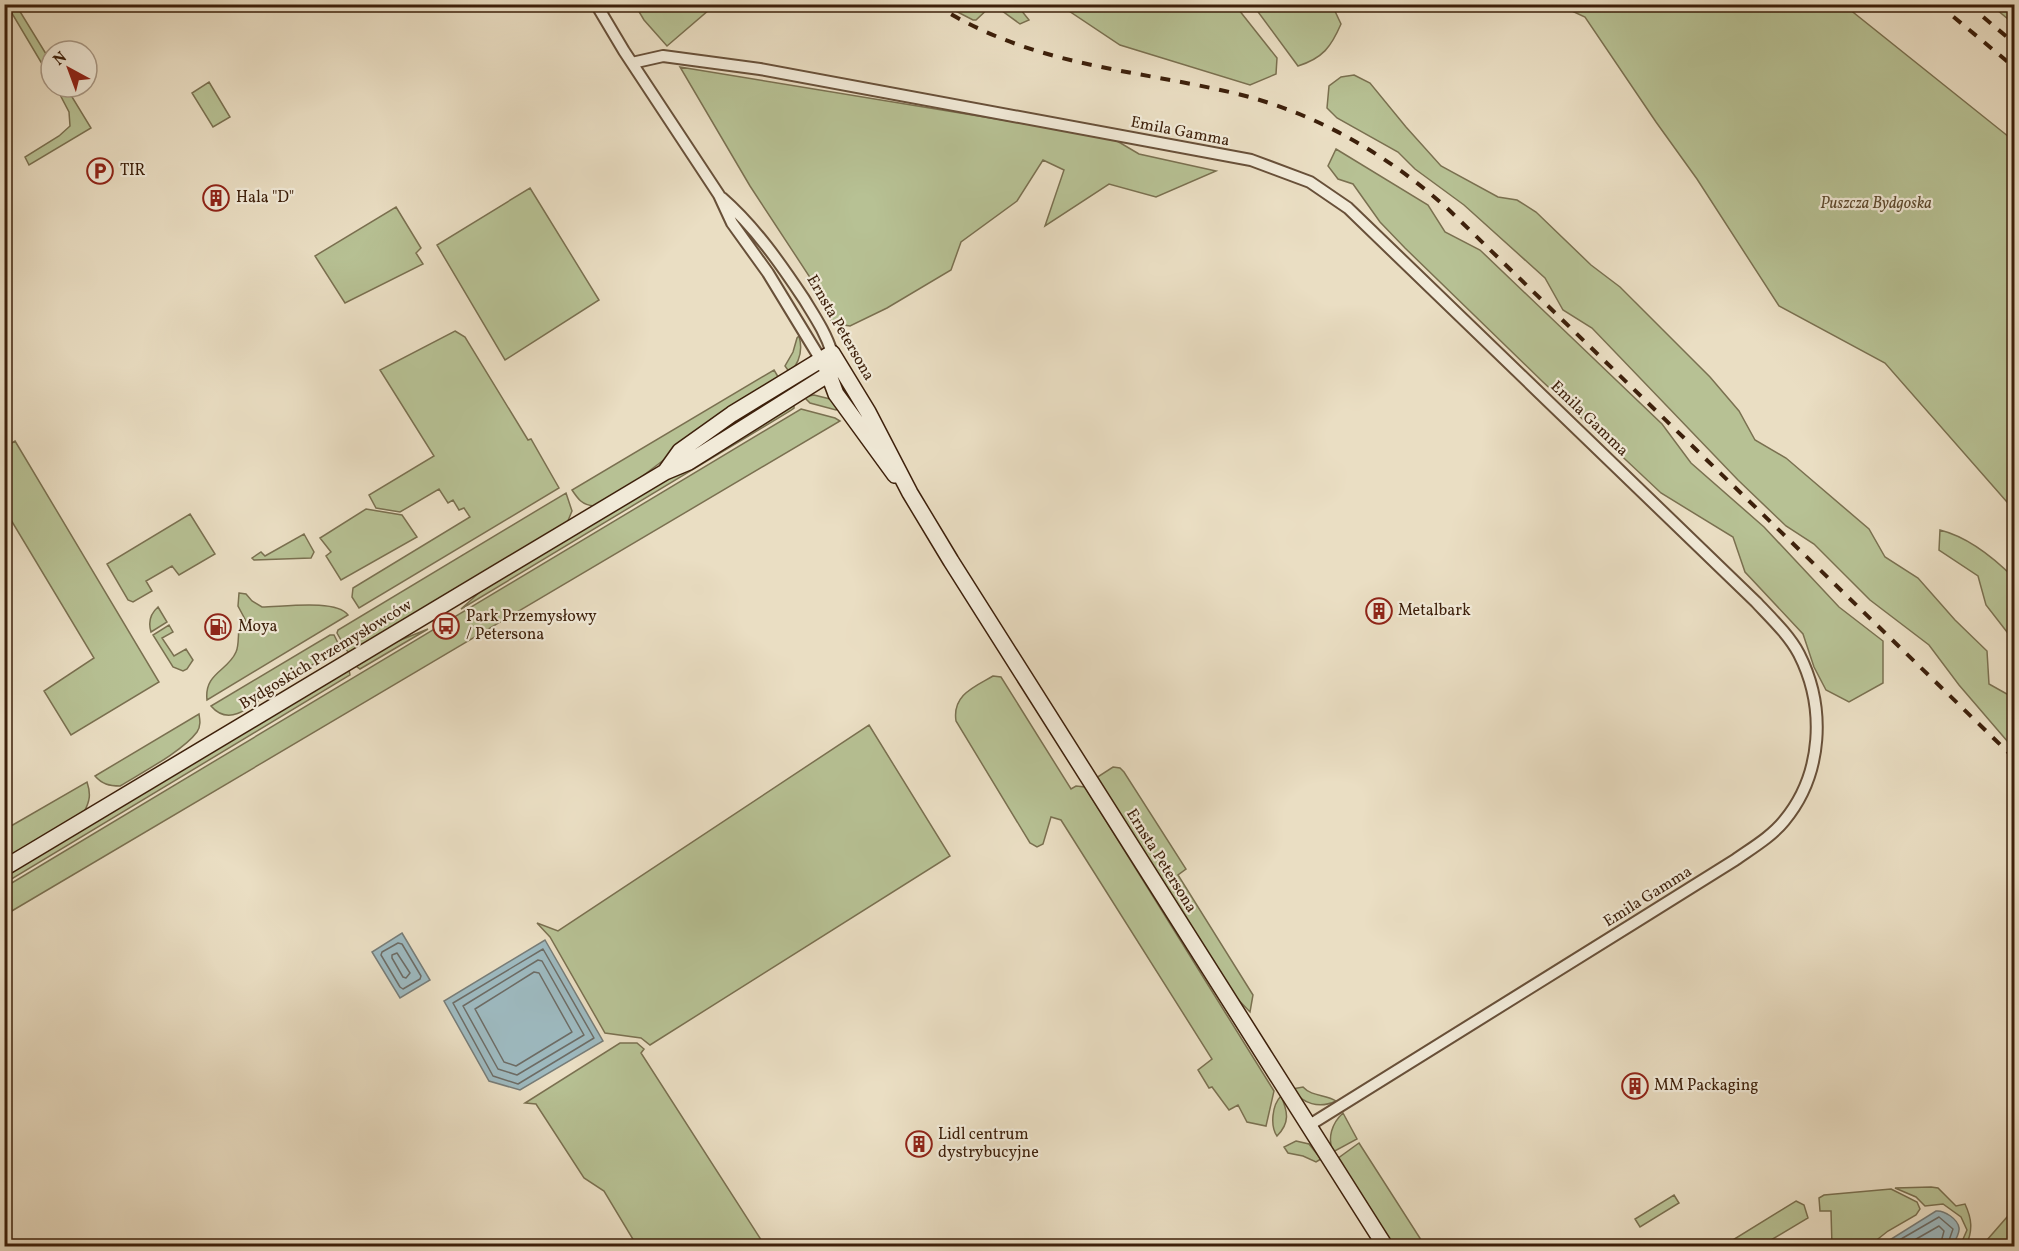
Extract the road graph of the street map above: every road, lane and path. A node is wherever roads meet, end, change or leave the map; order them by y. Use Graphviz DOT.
graph roads {
  1 [pos="596,4"];
  2 [pos="632,63"];
  3 [pos="719,195"];
  4 [pos="826,356"];
  5 [pos="835,370"];
  6 [pos="665,472"];
  7 [pos="4,868"];
  8 [pos="1308,1126"];
  9 [pos="1384,1246"];
  1 -- 2 [label="street, Ernsta Petersona"];
  2 -- 3 [label="street, Ernsta Petersona"];
  2 -- 8 [label="street, Emila Gamma"];
  3 -- 4 [label="street, Ernsta Petersona"];
  3 -- 4 [label="street, Ernsta Petersona"];
  4 -- 5 [label="street, Ernsta Petersona"];
  4 -- 6 [label="street, Bydgoskich Przemysłowców"];
  5 -- 6 [label="street, Bydgoskich Przemysłowców"];
  5 -- 8 [label="street, Ernsta Petersona"];
  6 -- 7 [label="street, Bydgoskich Przemysłowców"];
  8 -- 9 [label="street, Ernsta Petersona"];
}
